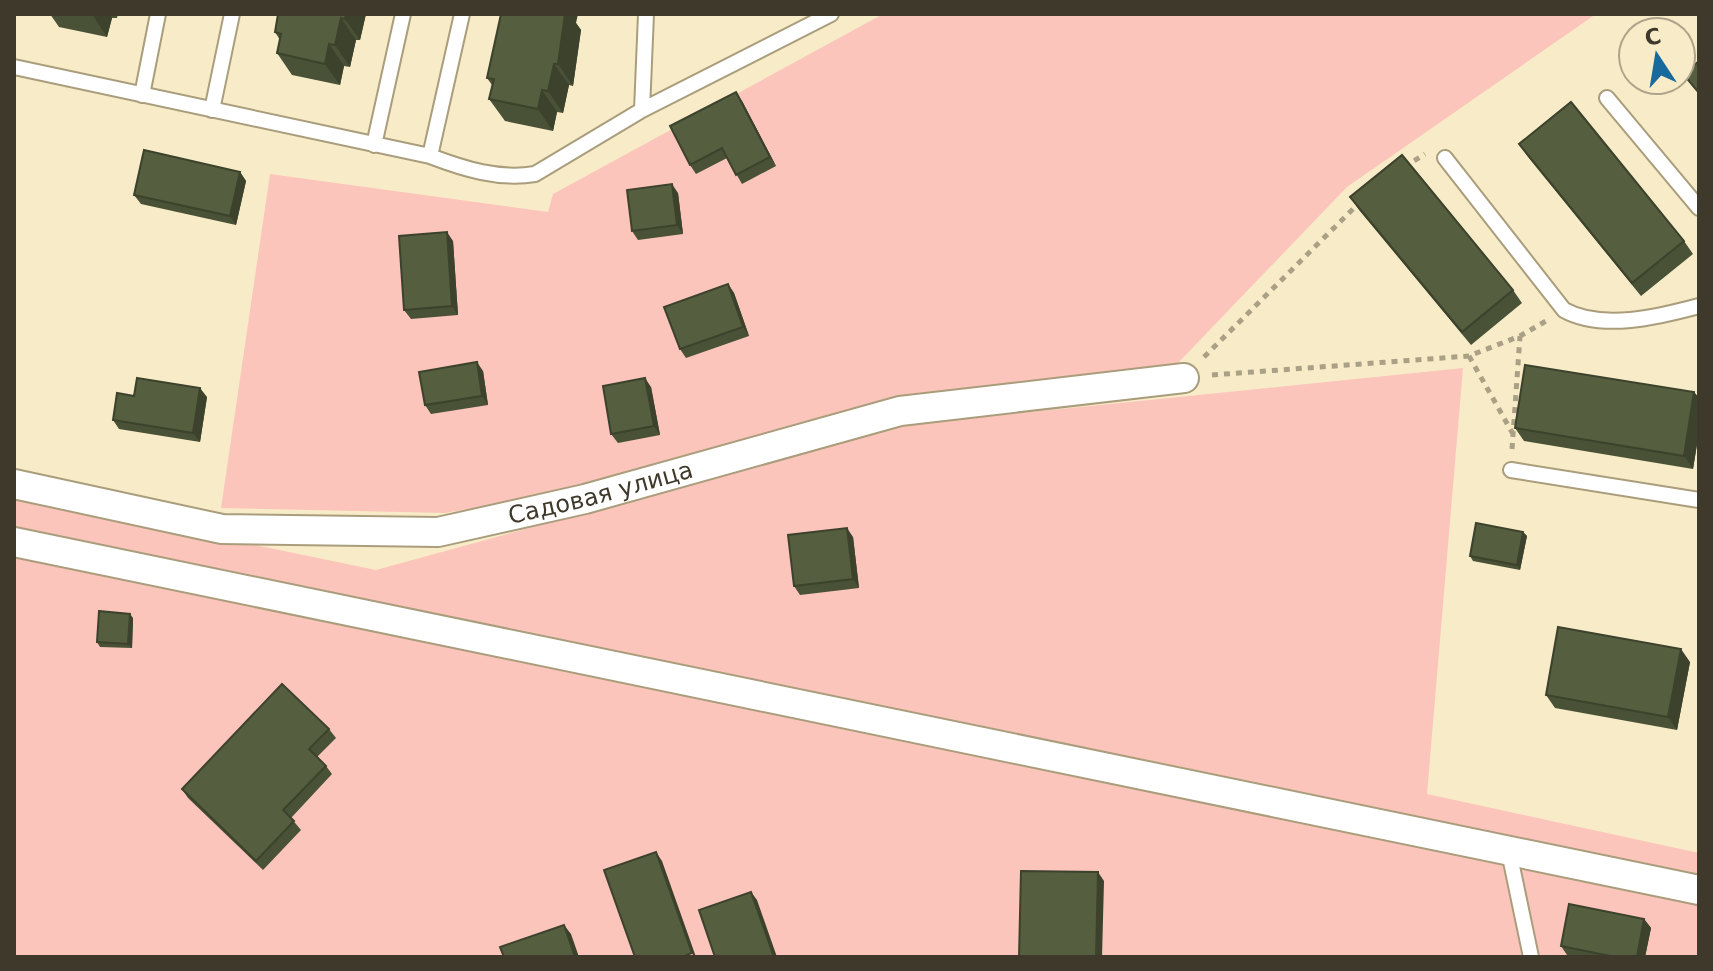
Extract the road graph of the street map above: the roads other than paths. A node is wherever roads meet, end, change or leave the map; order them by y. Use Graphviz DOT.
graph roads {
  1 [pos="158,14"];
  2 [pos="232,14"];
  3 [pos="403,14"];
  4 [pos="462,14"];
  5 [pos="646,14"];
  6 [pos="831,14"];
  7 [pos="14,67"];
  8 [pos="142,95"];
  9 [pos="1607,98"];
  10 [pos="212,110"];
  11 [pos="642,110"];
  12 [pos="374,145"];
  13 [pos="430,156"];
  14 [pos="1445,158"];
  15 [pos="1699,208"];
  16 [pos="1699,306"];
  17 [pos="1184,378"];
  18 [pos="1511,470"];
  19 [pos="14,484"];
  20 [pos="1699,500"];
  21 [pos="14,542"];
  22 [pos="1509,852"];
  23 [pos="1699,890"];
  24 [pos="1531,957"];
  1 -- 8 [label="lane"];
  2 -- 10 [label="lane"];
  3 -- 12 [label="lane"];
  4 -- 13 [label="lane"];
  5 -- 11 [label="lane"];
  6 -- 11 [label="lane"];
  7 -- 8 [label="lane"];
  8 -- 10 [label="lane"];
  9 -- 15 [label="lane"];
  10 -- 12 [label="lane"];
  11 -- 13 [label="lane"];
  12 -- 13 [label="lane"];
  14 -- 16 [label="lane"];
  17 -- 19 [label="street, Садовая улица"];
  18 -- 20 [label="lane"];
  21 -- 22 [label="street"];
  22 -- 23 [label="street"];
  22 -- 24 [label="lane"];
}
